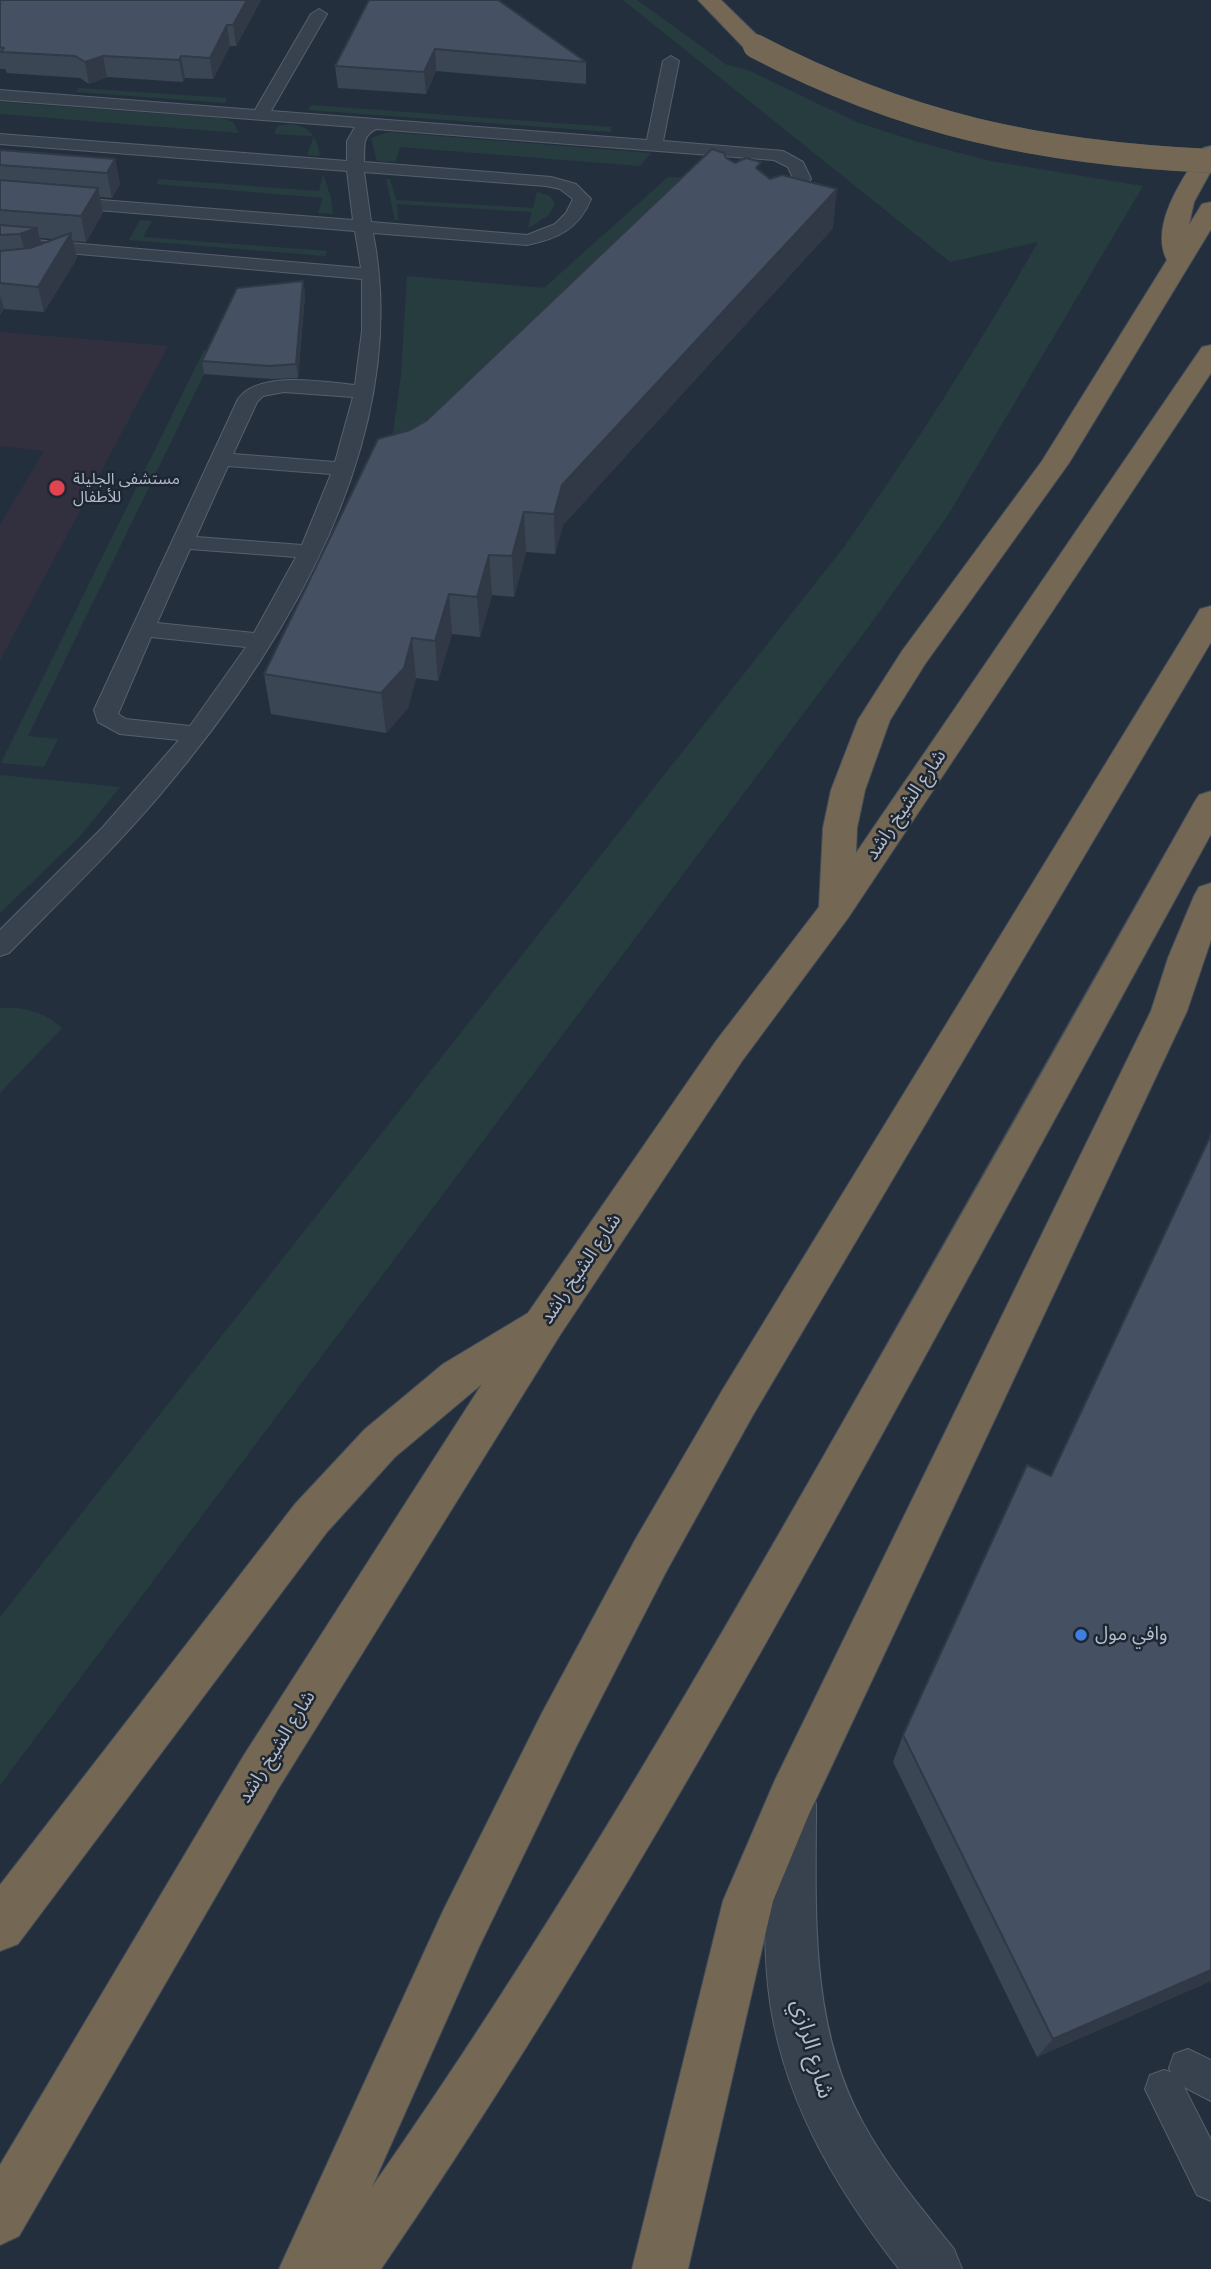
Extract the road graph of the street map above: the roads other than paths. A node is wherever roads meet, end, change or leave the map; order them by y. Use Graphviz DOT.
graph roads {
  1 [pos="709,0"];
  2 [pos="319,14"];
  3 [pos="671,61"];
  4 [pos="0,95"];
  5 [pos="261,114"];
  6 [pos="320,119"];
  7 [pos="376,124"];
  8 [pos="0,139"];
  9 [pos="654,146"];
  10 [pos="704,150"];
  11 [pos="1211,153"];
  12 [pos="1211,161"];
  13 [pos="729,166"];
  14 [pos="354,168"];
  15 [pos="0,197"];
  16 [pos="1211,209"];
  17 [pos="769,210"];
  18 [pos="364,228"];
  19 [pos="0,242"];
  20 [pos="81,249"];
  21 [pos="1178,260"];
  22 [pos="42,263"];
  23 [pos="371,274"];
  24 [pos="1211,353"];
  25 [pos="364,392"];
  26 [pos="220,459"];
  27 [pos="344,469"];
  28 [pos="181,542"];
  29 [pos="310,552"];
  30 [pos="1211,616"];
  31 [pos="141,629"];
  32 [pos="260,641"];
  33 [pos="195,734"];
  34 [pos="1211,803"];
  35 [pos="1211,896"];
  36 [pos="836,909"];
  37 [pos="0,946"];
  38 [pos="1211,956"];
  39 [pos="1169,1012"];
  40 [pos="545,1322"];
  41 [pos="792,1797"];
  42 [pos="0,1926"];
  43 [pos="1188,2080"];
  44 [pos="1211,2180"];
  45 [pos="0,2217"];
  46 [pos="307,2269"];
  47 [pos="348,2269"];
  48 [pos="660,2269"];
  49 [pos="934,2269"];
  1 -- 12 [label="highway, bridge"];
  2 -- 5 [label="lane"];
  3 -- 9 [label="lane"];
  4 -- 5 [label="lane"];
  5 -- 6 [label="lane"];
  6 -- 7 [label="lane"];
  6 -- 14 [label="lane"];
  7 -- 9 [label="lane"];
  7 -- 14 [label="lane"];
  8 -- 14 [label="lane"];
  9 -- 10 [label="lane"];
  10 -- 13 [label="lane"];
  10 -- 17 [label="lane"];
  11 -- 21 [label="highway"];
  14 -- 18 [label="lane"];
  14 -- 18 [label="lane"];
  15 -- 18 [label="lane"];
  16 -- 21 [label="highway"];
  18 -- 23 [label="lane"];
  19 -- 20 [label="lane"];
  20 -- 22 [label="lane"];
  20 -- 23 [label="lane"];
  21 -- 36 [label="highway"];
  23 -- 25 [label="lane"];
  24 -- 36 [label="highway, شارع الشيخ راشد"];
  25 -- 26 [label="lane"];
  25 -- 27 [label="lane"];
  26 -- 27 [label="lane"];
  26 -- 28 [label="lane"];
  27 -- 29 [label="lane"];
  28 -- 29 [label="lane"];
  28 -- 31 [label="lane"];
  29 -- 32 [label="lane"];
  30 -- 46 [label="highway"];
  31 -- 32 [label="lane"];
  31 -- 33 [label="lane"];
  32 -- 33 [label="lane"];
  33 -- 37 [label="lane"];
  34 -- 47 [label="highway"];
  35 -- 39 [label="highway"];
  36 -- 40 [label="highway, شارع الشيخ راشد"];
  38 -- 39 [label="highway"];
  39 -- 41 [label="highway"];
  40 -- 42 [label="highway"];
  40 -- 45 [label="highway, شارع الشيخ راشد"];
  41 -- 48 [label="highway"];
  41 -- 49 [label="street, شارع الرازي"];
  43 -- 44 [label="lane"];
}
